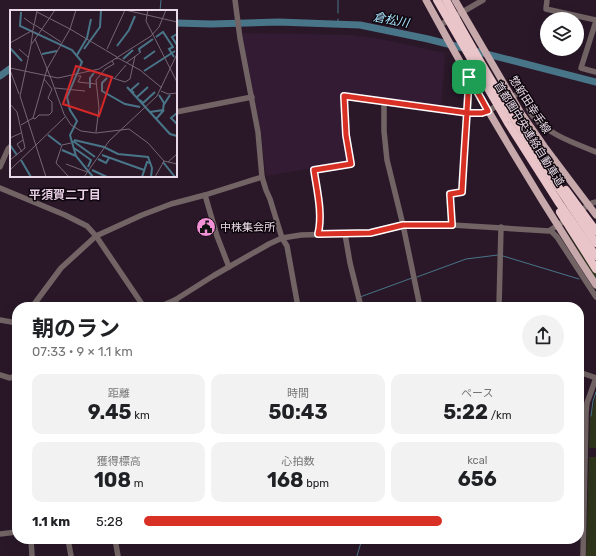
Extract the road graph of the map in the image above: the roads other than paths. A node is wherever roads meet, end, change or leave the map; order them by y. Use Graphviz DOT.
graph roads {
  1 [pos="235,0"];
  2 [pos="426,0"];
  3 [pos="437,0"];
  4 [pos="446,0"];
  5 [pos="455,0"];
  6 [pos="483,0"];
  7 [pos="547,0"];
  8 [pos="462,12"];
  9 [pos="596,20"];
  10 [pos="440,25"];
  11 [pos="596,72"];
  12 [pos="469,77"];
  13 [pos="252,97"];
  14 [pos="511,97"];
  15 [pos="384,102"];
  16 [pos="488,111"];
  17 [pos="177,112"];
  18 [pos="468,113"];
  19 [pos="508,123"];
  20 [pos="519,126"];
  21 [pos="10,147"];
  22 [pos="596,152"];
  23 [pos="0,167"];
  24 [pos="262,177"];
  25 [pos="0,188"];
  26 [pos="205,195"];
  27 [pos="596,202"];
  28 [pos="588,205"];
  29 [pos="596,215"];
  30 [pos="403,225"];
  31 [pos="452,225"];
  32 [pos="558,226"];
  33 [pos="501,227"];
  34 [pos="551,231"];
  35 [pos="596,231"];
  36 [pos="318,234"];
  37 [pos="345,234"];
  38 [pos="96,236"];
  39 [pos="282,238"];
  40 [pos="596,243"];
  41 [pos="596,256"];
  42 [pos="229,266"];
  43 [pos="596,269"];
  44 [pos="596,285"];
  45 [pos="596,297"];
  46 [pos="175,300"];
  47 [pos="36,302"];
  48 [pos="141,302"];
  49 [pos="170,302"];
  50 [pos="297,302"];
  51 [pos="360,302"];
  52 [pos="419,302"];
  53 [pos="499,302"];
  54 [pos="0,320"];
  55 [pos="12,322"];
  56 [pos="584,374"];
  57 [pos="0,375"];
  58 [pos="12,377"];
  59 [pos="596,378"];
  60 [pos="584,508"];
  61 [pos="12,533"];
  62 [pos="0,534"];
  63 [pos="31,544"];
  64 [pos="69,544"];
  65 [pos="116,544"];
  66 [pos="583,544"];
  67 [pos="32,556"];
  68 [pos="71,556"];
  69 [pos="118,556"];
  70 [pos="583,556"];
  1 -- 13 [label="street"];
  2 -- 10 [label="main road"];
  3 -- 19 [label="highway, 首都圏中央連絡自動車道, bridge"];
  4 -- 20 [label="highway, 首都圏中央連絡自動車道, bridge"];
  5 -- 8 [label="main road, 惣新田幸手線"];
  6 -- 8 [label="street"];
  7 -- 9 [label="street"];
  8 -- 10 [label="street"];
  8 -- 14 [label="main road, 惣新田幸手線"];
  9 -- 11 [label="street"];
  10 -- 12 [label="main road"];
  12 -- 16 [label="main road"];
  12 -- 18 [label="street"];
  13 -- 17 [label="street"];
  13 -- 24 [label="street"];
  14 -- 16 [label="street"];
  14 -- 22 [label="street"];
  14 -- 28 [label="main road, 惣新田幸手線"];
  15 -- 18 [label="street"];
  15 -- 30 [label="street"];
  15 -- 36 [label="street"];
  16 -- 18 [label="street"];
  16 -- 32 [label="main road"];
  18 -- 31 [label="street"];
  19 -- 41 [label="highway, 首都圏中央連絡自動車道, bridge"];
  19 -- 43 [label="highway, bridge"];
  20 -- 35 [label="highway, bridge"];
  20 -- 40 [label="highway, 首都圏中央連絡自動車道, bridge"];
  21 -- 23 [label="street"];
  24 -- 26 [label="street"];
  24 -- 39 [label="street"];
  25 -- 38 [label="street"];
  26 -- 38 [label="street"];
  26 -- 42 [label="street"];
  27 -- 28 [label="street"];
  28 -- 29 [label="main road, 惣新田幸手線"];
  28 -- 32 [label="street"];
  30 -- 31 [label="street"];
  30 -- 37 [label="street"];
  30 -- 52 [label="street"];
  31 -- 33 [label="street"];
  32 -- 34 [label="street"];
  32 -- 44 [label="main road"];
  33 -- 34 [label="street"];
  33 -- 53 [label="street"];
  34 -- 45 [label="street"];
  36 -- 37 [label="street"];
  36 -- 39 [label="street"];
  37 -- 51 [label="street"];
  38 -- 47 [label="street"];
  38 -- 48 [label="street"];
  39 -- 42 [label="street"];
  39 -- 50 [label="street"];
  42 -- 46 [label="street"];
  46 -- 49 [label="street"];
  54 -- 55 [label="street"];
  56 -- 59 [label="street"];
  57 -- 58 [label="street"];
  59 -- 60 [label="street"];
  61 -- 62 [label="street"];
  63 -- 67 [label="street"];
  64 -- 68 [label="street"];
  65 -- 69 [label="street"];
  66 -- 70 [label="street"];
}
